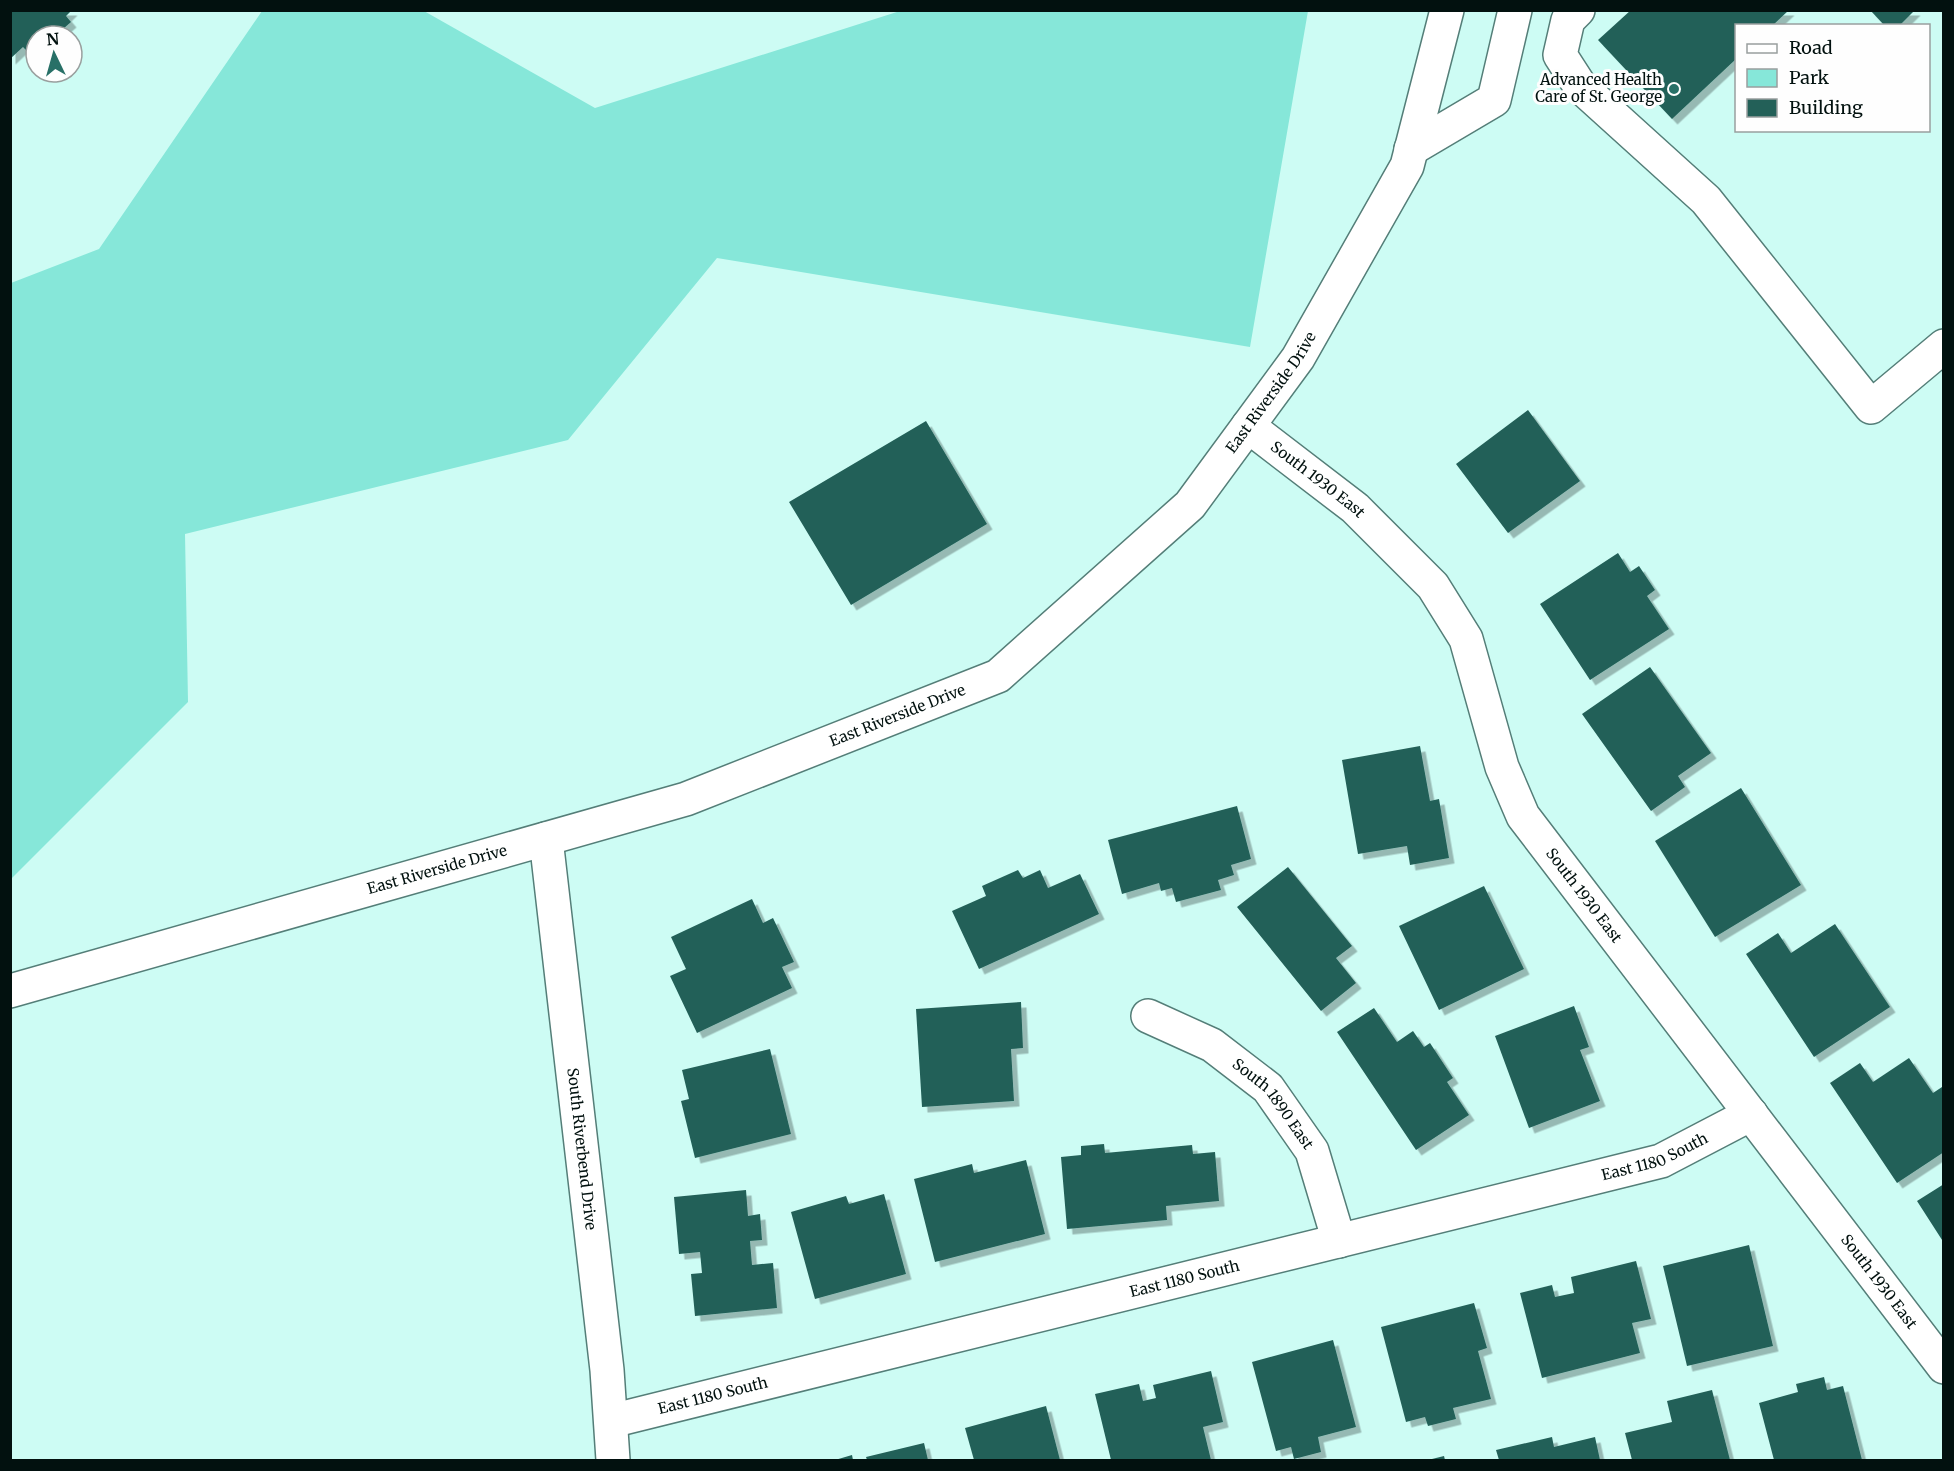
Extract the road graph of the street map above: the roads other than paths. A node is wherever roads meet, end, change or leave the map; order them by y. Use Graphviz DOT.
graph roads {
  1 [pos="1447,10"];
  2 [pos="1515,10"];
  3 [pos="1578,10"];
  4 [pos="1411,149"];
  5 [pos="1944,346"];
  6 [pos="1248,426"];
  7 [pos="546,839"];
  8 [pos="10,991"];
  9 [pos="1148,1016"];
  10 [pos="1751,1114"];
  11 [pos="1339,1241"];
  12 [pos="1944,1366"];
  13 [pos="610,1421"];
  14 [pos="613,1461"];
  1 -- 4 [label="street, East Riverside Drive"];
  2 -- 4 [label="street"];
  3 -- 5 [label="street"];
  4 -- 6 [label="street, East Riverside Drive"];
  6 -- 7 [label="street, East Riverside Drive"];
  6 -- 10 [label="street, South 1930 East"];
  7 -- 8 [label="street, East Riverside Drive"];
  7 -- 13 [label="street, South Riverbend Drive"];
  9 -- 11 [label="street, South 1890 East"];
  10 -- 11 [label="street, East 1180 South"];
  10 -- 12 [label="street, South 1930 East"];
  11 -- 13 [label="street, East 1180 South"];
  13 -- 14 [label="street, South Riverbend Drive"];
}
